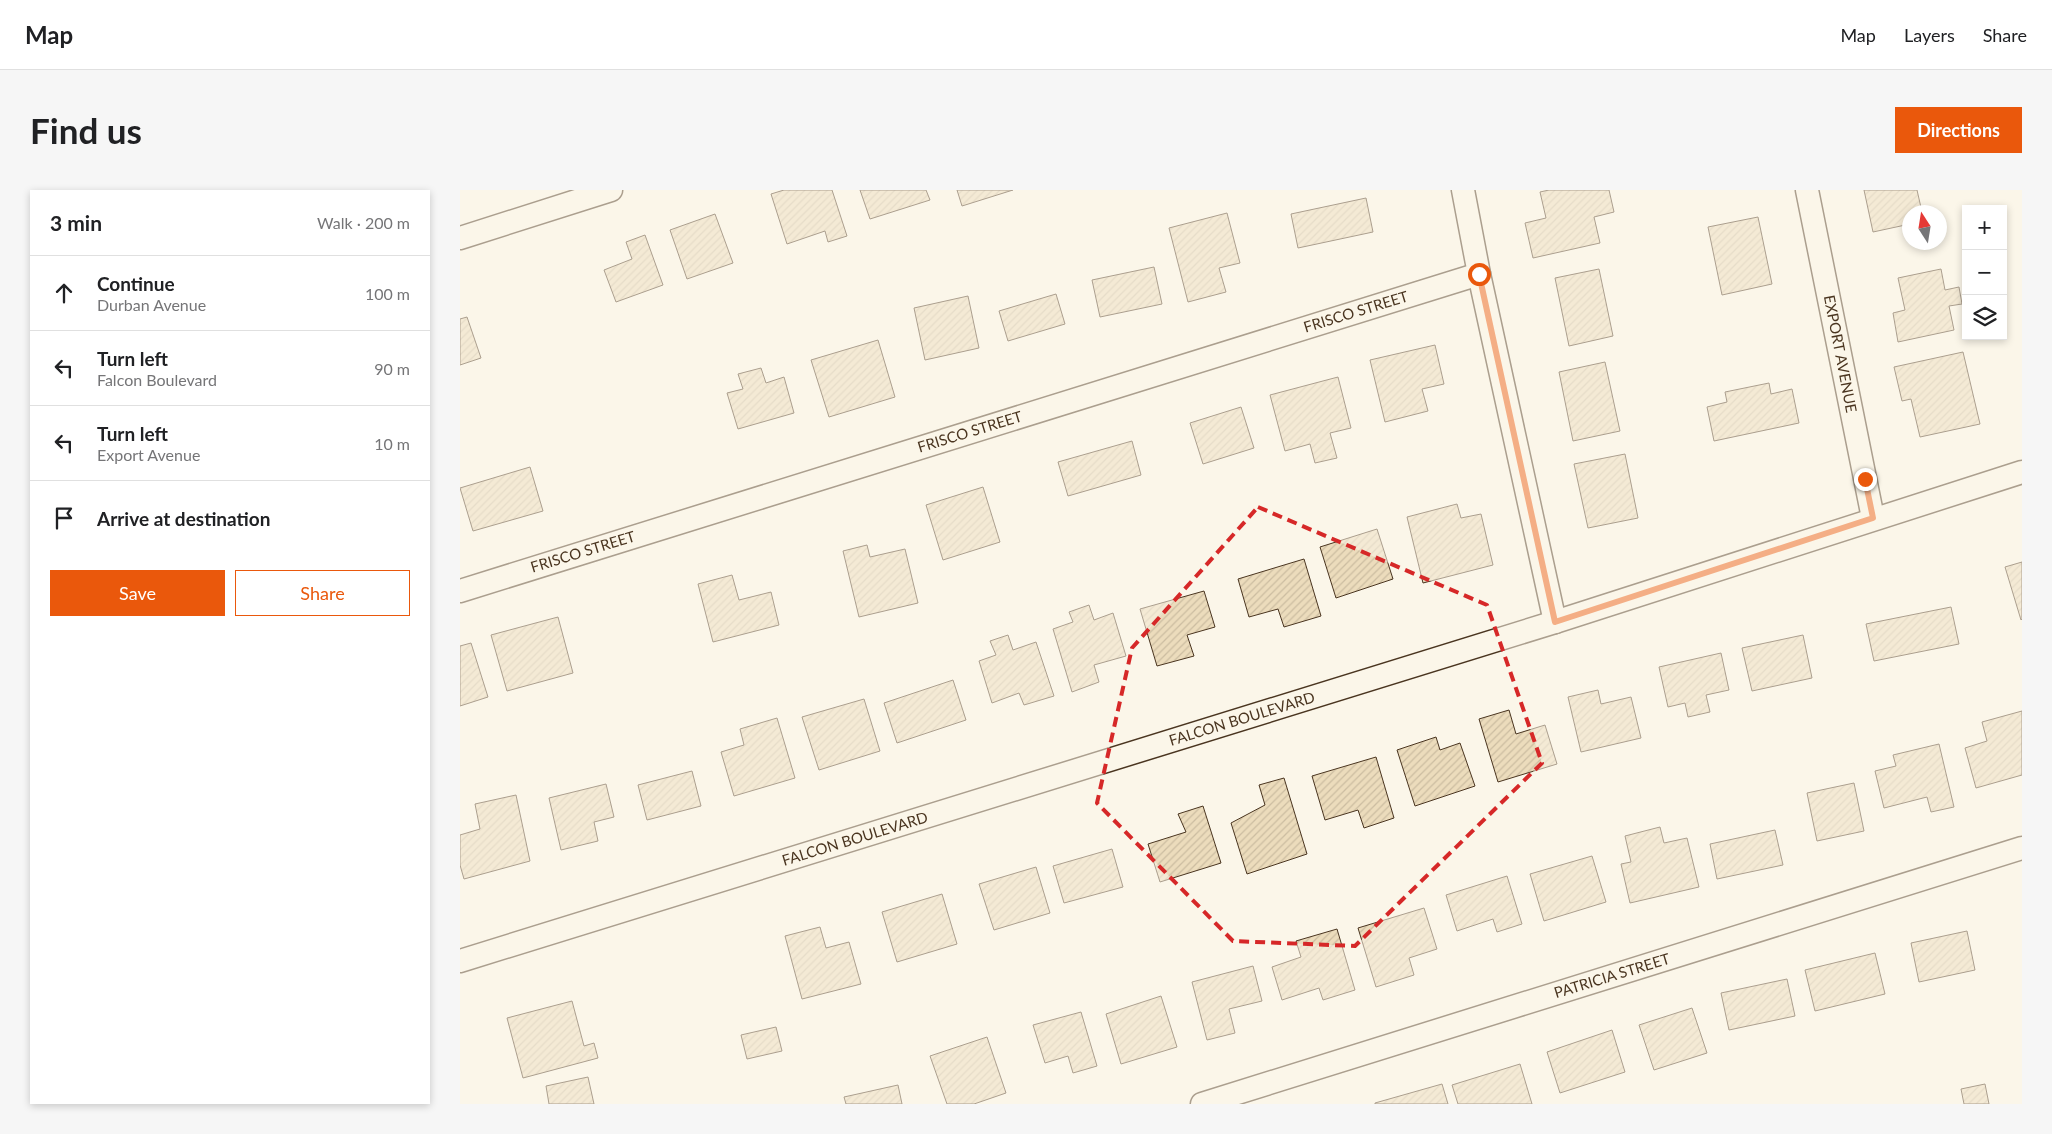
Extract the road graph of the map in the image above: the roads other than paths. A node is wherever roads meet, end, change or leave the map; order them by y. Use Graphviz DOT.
graph roads {
  1 [pos="611,190"];
  2 [pos="1463,190"];
  3 [pos="1807,190"];
  4 [pos="460,238"];
  5 [pos="1479,274"];
  6 [pos="2022,472"];
  7 [pos="1873,518"];
  8 [pos="460,591"];
  9 [pos="1555,622"];
  10 [pos="2022,848"];
  11 [pos="460,961"];
  12 [pos="1202,1104"];
  1 -- 4 [label="street"];
  2 -- 5 [label="street"];
  3 -- 7 [label="street, EXPORT AVENUE"];
  5 -- 8 [label="street, FRISCO STREET"];
  5 -- 9 [label="street"];
  6 -- 7 [label="street, FALCON BOULEVARD"];
  7 -- 9 [label="street, FALCON BOULEVARD"];
  9 -- 11 [label="street, FALCON BOULEVARD"];
  10 -- 12 [label="street, PATRICIA STREET"];
}
